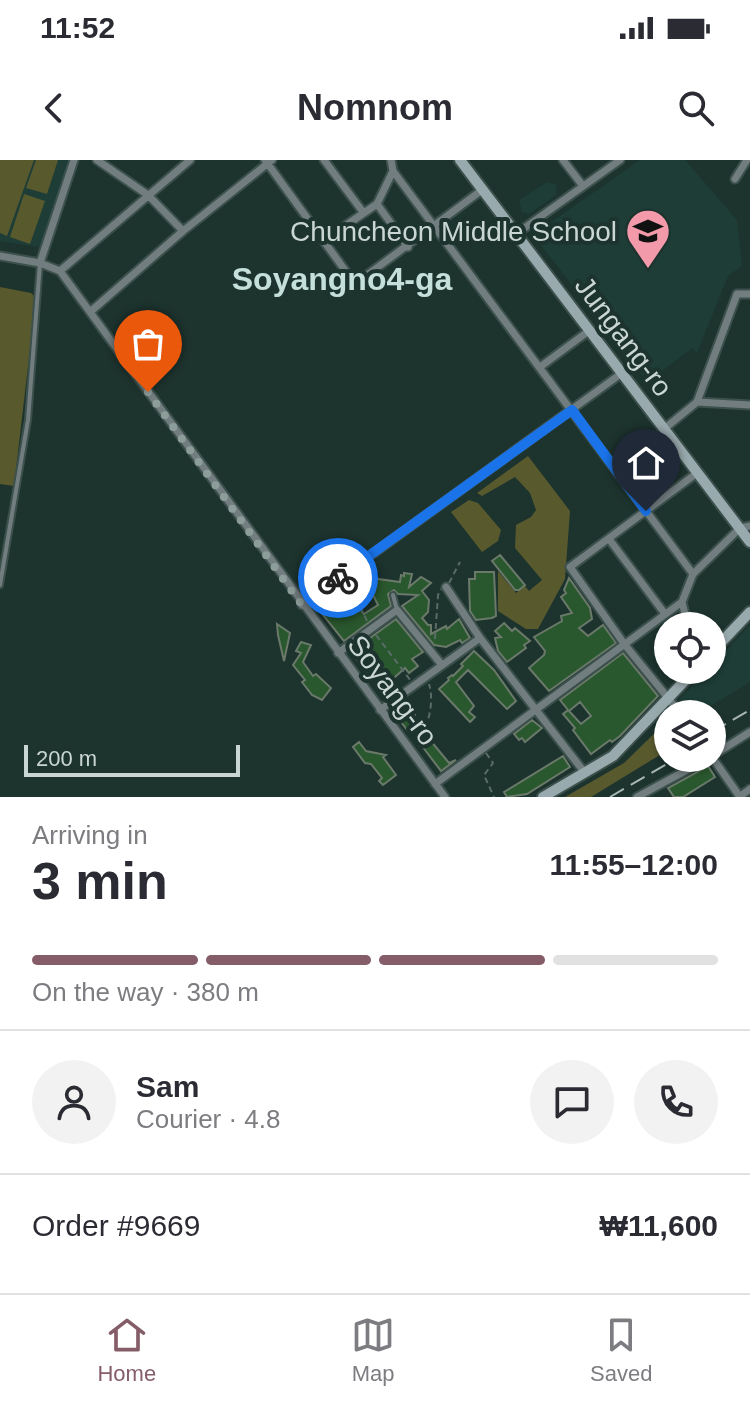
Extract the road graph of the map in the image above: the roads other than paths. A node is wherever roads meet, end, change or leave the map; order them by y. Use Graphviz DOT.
graph roads {
  1 [pos="74,160"];
  2 [pos="190,160"];
  3 [pos="324,160"];
  4 [pos="391,160"];
  5 [pos="460,160"];
  6 [pos="563,160"];
  7 [pos="620,160"];
  8 [pos="747,160"];
  9 [pos="101,161"];
  10 [pos="268,161"];
  11 [pos="393,171"];
  12 [pos="735,179"];
  13 [pos="583,186"];
  14 [pos="482,190"];
  15 [pos="148,195"];
  16 [pos="377,204"];
  17 [pos="363,212"];
  18 [pos="435,227"];
  19 [pos="183,231"];
  20 [pos="516,234"];
  21 [pos="323,241"];
  22 [pos="408,247"];
  23 [pos="0,256"];
  24 [pos="40,263"];
  25 [pos="60,271"];
  26 [pos="750,294"];
  27 [pos="90,312"];
  28 [pos="590,330"];
  29 [pos="540,367"];
  30 [pos="622,373"];
  31 [pos="697,402"];
  32 [pos="750,405"];
  33 [pos="572,410"];
  34 [pos="664,429"];
  35 [pos="697,473"];
  36 [pos="646,511"];
  37 [pos="745,527"];
  38 [pos="609,539"];
  39 [pos="750,542"];
  40 [pos="693,574"];
  41 [pos="0,585"];
  42 [pos="446,587"];
  43 [pos="393,595"];
  44 [pos="682,602"];
  45 [pos="302,605"];
  46 [pos="397,610"];
  47 [pos="664,612"];
  48 [pos="668,612"];
  49 [pos="684,612"];
  50 [pos="750,612"];
  51 [pos="654,623"];
  52 [pos="726,637"];
  53 [pos="480,638"];
  54 [pos="625,645"];
  55 [pos="338,653"];
  56 [pos="442,665"];
  57 [pos="682,684"];
  58 [pos="669,697"];
  59 [pos="671,700"];
  60 [pos="380,710"];
  61 [pos="536,710"];
  62 [pos="750,732"];
  63 [pos="726,747"];
  64 [pos="683,772"];
  65 [pos="722,772"];
  66 [pos="585,773"];
  67 [pos="435,784"];
  68 [pos="750,789"];
  69 [pos="445,797"];
  70 [pos="543,797"];
  71 [pos="637,797"];
  72 [pos="739,797"];
  1 -- 24 [label="street"];
  2 -- 15 [label="street"];
  3 -- 17 [label="street"];
  4 -- 11 [label="street"];
  5 -- 14 [label="street, Jungang-ro"];
  6 -- 13 [label="street"];
  7 -- 13 [label="street"];
  8 -- 12 [label="street"];
  9 -- 15 [label="street"];
  10 -- 19 [label="street"];
  10 -- 21 [label="street"];
  11 -- 16 [label="street"];
  11 -- 18 [label="street"];
  13 -- 20 [label="street"];
  14 -- 18 [label="street"];
  14 -- 20 [label="street, Jungang-ro"];
  15 -- 19 [label="street"];
  15 -- 25 [label="street"];
  16 -- 17 [label="street"];
  16 -- 22 [label="street"];
  17 -- 21 [label="street"];
  18 -- 22 [label="street"];
  18 -- 29 [label="street"];
  19 -- 27 [label="street"];
  20 -- 28 [label="street, Jungang-ro"];
  21 -- 22 [label="street"];
  23 -- 24 [label="street"];
  24 -- 25 [label="street"];
  24 -- 41 [label="lane"];
  25 -- 27 [label="street, Soyang-ro"];
  26 -- 31 [label="street"];
  27 -- 45 [label="street, Soyang-ro"];
  28 -- 29 [label="street"];
  28 -- 30 [label="street, Jungang-ro"];
  29 -- 33 [label="street"];
  30 -- 33 [label="street"];
  30 -- 34 [label="street, Jungang-ro"];
  31 -- 32 [label="street"];
  31 -- 34 [label="street"];
  33 -- 36 [label="street"];
  33 -- 45 [label="street"];
  34 -- 35 [label="street, Jungang-ro"];
  35 -- 36 [label="street"];
  35 -- 37 [label="street, Jungang-ro"];
  36 -- 38 [label="street"];
  36 -- 40 [label="street"];
  37 -- 39 [label="street, Jungang-ro"];
  37 -- 40 [label="street"];
  38 -- 47 [label="street"];
  38 -- 54 [label="street"];
  40 -- 44 [label="street"];
  42 -- 53 [label="street"];
  43 -- 46 [label="lane"];
  44 -- 48 [label="street"];
  44 -- 49 [label="street"];
  45 -- 55 [label="street, Soyang-ro"];
  46 -- 55 [label="street"];
  46 -- 56 [label="street"];
  50 -- 52 [label="street"];
  51 -- 54 [label="street"];
  53 -- 56 [label="street"];
  53 -- 61 [label="street"];
  54 -- 58 [label="street"];
  54 -- 61 [label="street"];
  55 -- 60 [label="street, Soyang-ro"];
  56 -- 60 [label="street"];
  57 -- 58 [label="street"];
  58 -- 59 [label="street"];
  58 -- 66 [label="street"];
  60 -- 67 [label="street, Soyang-ro"];
  61 -- 66 [label="street"];
  61 -- 67 [label="street"];
  62 -- 63 [label="street"];
  64 -- 71 [label="street"];
  65 -- 72 [label="street"];
  66 -- 70 [label="street"];
  67 -- 69 [label="street, Soyang-ro"];
  68 -- 72 [label="street"];
}
